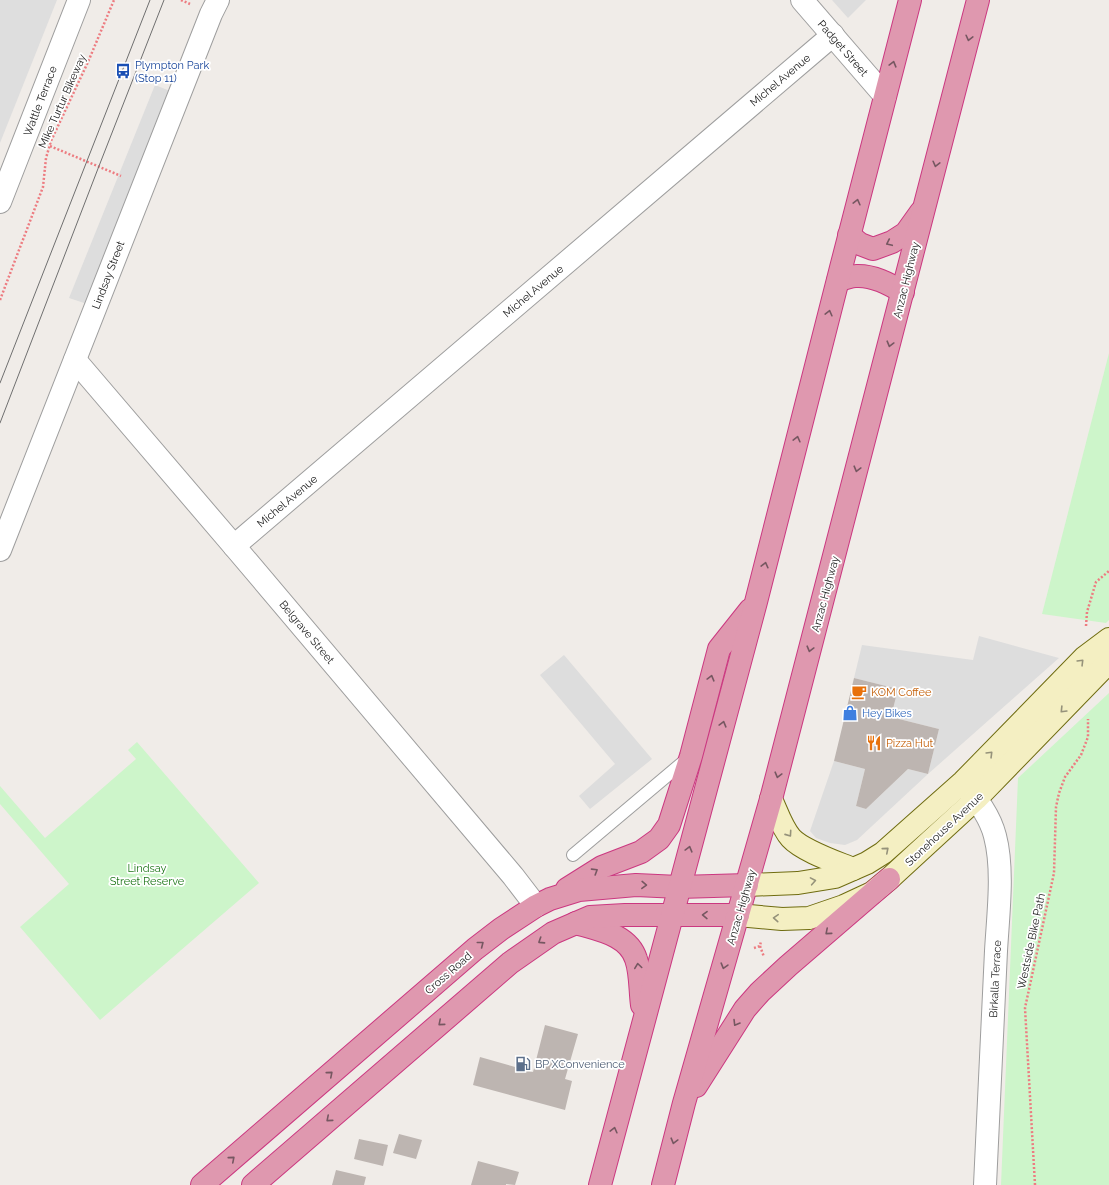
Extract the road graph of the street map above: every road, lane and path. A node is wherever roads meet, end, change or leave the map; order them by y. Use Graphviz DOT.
graph roads {
  1 [pos="79,0"];
  2 [pos="114,0"];
  3 [pos="218,0"];
  4 [pos="802,0"];
  5 [pos="910,0"];
  6 [pos="978,0"];
  7 [pos="833,35"];
  8 [pos="885,96"];
  9 [pos="50,146"];
  10 [pos="142,185"];
  11 [pos="0,202"];
  12 [pos="926,206"];
  13 [pos="849,235"];
  14 [pos="838,281"];
  15 [pos="903,292"];
  16 [pos="0,300"];
  17 [pos="75,360"];
  18 [pos="234,546"];
  19 [pos="0,550"];
  20 [pos="1109,571"];
  21 [pos="756,603"];
  22 [pos="1086,631"];
  23 [pos="1109,639"];
  24 [pos="1109,662"];
  25 [pos="1088,714"];
  26 [pos="691,756"];
  27 [pos="963,782"];
  28 [pos="772,799"];
  29 [pos="976,799"];
  30 [pos="573,855"];
  31 [pos="853,869"];
  32 [pos="889,879"];
  33 [pos="747,885"];
  34 [pos="679,887"];
  35 [pos="543,903"];
  36 [pos="671,915"];
  37 [pos="738,915"];
  38 [pos="576,922"];
  39 [pos="643,1019"];
  40 [pos="684,1103"];
  41 [pos="202,1185"];
  42 [pos="253,1185"];
  43 [pos="600,1185"];
  44 [pos="663,1185"];
  45 [pos="985,1185"];
  46 [pos="1035,1185"];
  1 -- 11 [label="street, Wattle Terrace"];
  2 -- 9 [label="path, Mike Turtur Bikeway"];
  3 -- 10 [label="street, Lindsay Street"];
  4 -- 7 [label="street, Padget Street"];
  8 -- 5 [label="highway, one-way"];
  6 -- 12 [label="highway, Anzac Highway, one-way"];
  7 -- 8 [label="street, Padget Street"];
  7 -- 18 [label="street, Michel Avenue"];
  13 -- 8 [label="highway, one-way"];
  9 -- 10 [label="path"];
  9 -- 16 [label="path, Mike Turtur Bikeway"];
  10 -- 17 [label="street, Lindsay Street"];
  12 -- 13 [label="highway, one-way"];
  12 -- 15 [label="highway, Anzac Highway"];
  13 -- 14 [label="highway"];
  14 -- 15 [label="highway"];
  21 -- 14 [label="highway, one-way"];
  15 -- 28 [label="highway, Anzac Highway, one-way"];
  17 -- 18 [label="street, Belgrave Street"];
  17 -- 19 [label="street, Lindsay Street"];
  18 -- 35 [label="street, Belgrave Street"];
  20 -- 22 [label="path"];
  26 -- 21 [label="highway, one-way"];
  34 -- 21 [label="highway, one-way"];
  27 -- 23 [label="street, Stonehouse Avenue, one-way"];
  24 -- 29 [label="street, Stonehouse Avenue, one-way"];
  25 -- 46 [label="path, Westside Bike Path"];
  26 -- 30 [label="lane"];
  35 -- 26 [label="highway, one-way"];
  27 -- 29 [label="street, Birkalla Terrace"];
  31 -- 27 [label="street, Stonehouse Avenue, one-way"];
  28 -- 31 [label="street, one-way"];
  28 -- 33 [label="highway, Anzac Highway"];
  29 -- 32 [label="street, Stonehouse Avenue"];
  29 -- 45 [label="street, Birkalla Terrace"];
  33 -- 31 [label="street, Stonehouse Avenue, one-way"];
  32 -- 37 [label="street, Stonehouse Avenue, one-way"];
  32 -- 40 [label="highway, one-way"];
  33 -- 34 [label="highway, Cross Road"];
  33 -- 37 [label="highway, Anzac Highway"];
  35 -- 34 [label="highway, Cross Road, one-way"];
  34 -- 36 [label="highway"];
  41 -- 35 [label="highway, Cross Road, one-way"];
  37 -- 36 [label="highway, one-way"];
  36 -- 38 [label="highway"];
  36 -- 39 [label="highway"];
  37 -- 40 [label="highway, Anzac Highway, one-way"];
  39 -- 38 [label="highway, one-way"];
  38 -- 42 [label="highway, one-way"];
  43 -- 39 [label="highway, one-way"];
  40 -- 44 [label="highway, Anzac Highway, one-way"];
}
